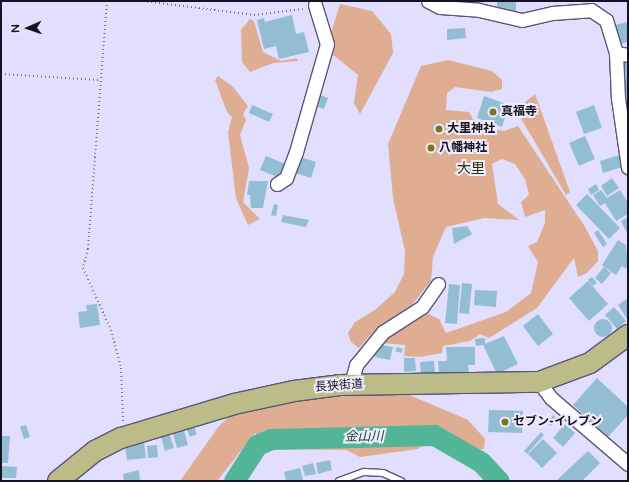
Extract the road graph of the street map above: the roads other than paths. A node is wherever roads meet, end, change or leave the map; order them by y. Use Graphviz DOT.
graph roads {
  1 [pos="428,1"];
  2 [pos="315,2"];
  3 [pos="622,54"];
  4 [pos="628,167"];
  5 [pos="277,184"];
  6 [pos="438,284"];
  7 [pos="628,335"];
  8 [pos="539,382"];
  9 [pos="351,384"];
  10 [pos="628,464"];
  11 [pos="58,481"];
  12 [pos="339,481"];
  13 [pos="401,481"];
  1 -- 3 [label="street"];
  2 -- 5 [label="street"];
  3 -- 4 [label="street"];
  6 -- 9 [label="street"];
  7 -- 8 [label="main road, 長狭街道"];
  8 -- 9 [label="main road, 長狭街道"];
  8 -- 10 [label="street"];
  9 -- 11 [label="main road, 長狭街道"];
  12 -- 13 [label="lane"];
}
